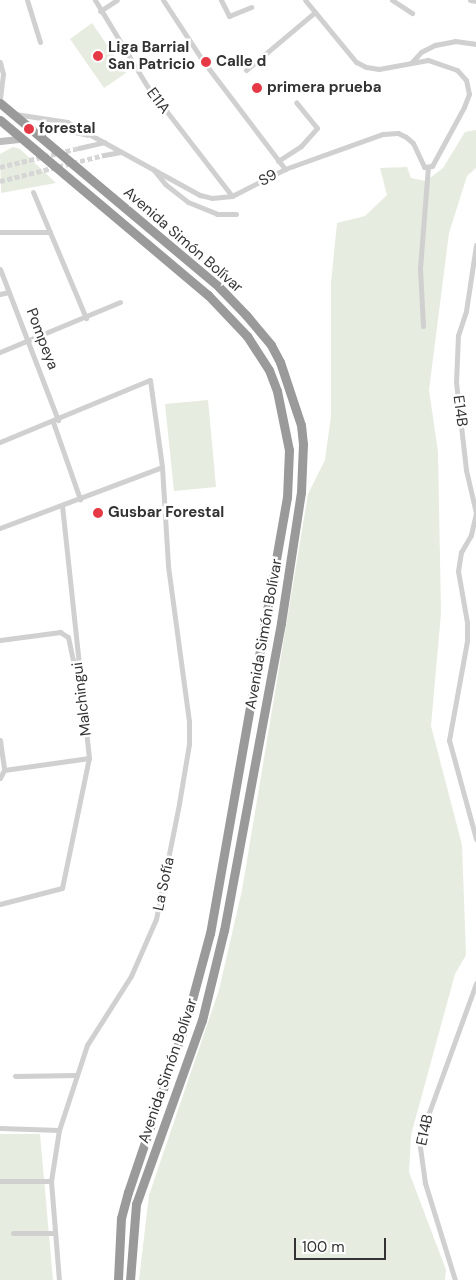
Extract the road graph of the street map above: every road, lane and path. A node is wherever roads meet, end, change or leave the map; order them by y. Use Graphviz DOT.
graph roads {
  1 [pos="27,0"];
  2 [pos="95,0"];
  3 [pos="117,0"];
  4 [pos="162,0"];
  5 [pos="221,0"];
  6 [pos="305,0"];
  7 [pos="392,0"];
  8 [pos="470,0"];
  9 [pos="476,1"];
  10 [pos="251,7"];
  11 [pos="100,11"];
  12 [pos="315,12"];
  13 [pos="412,12"];
  14 [pos="40,42"];
  15 [pos="476,44"];
  16 [pos="0,62"];
  17 [pos="412,62"];
  18 [pos="246,70"];
  19 [pos="0,99"];
  20 [pos="296,102"];
  21 [pos="0,103"];
  22 [pos="12,114"];
  23 [pos="0,120"];
  24 [pos="92,136"];
  25 [pos="38,137"];
  26 [pos="19,139"];
  27 [pos="0,141"];
  28 [pos="104,142"];
  29 [pos="79,148"];
  30 [pos="121,151"];
  31 [pos="104,156"];
  32 [pos="278,161"];
  33 [pos="428,167"];
  34 [pos="152,169"];
  35 [pos="285,170"];
  36 [pos="33,192"];
  37 [pos="232,196"];
  38 [pos="236,214"];
  39 [pos="0,232"];
  40 [pos="50,232"];
  41 [pos="476,245"];
  42 [pos="475,264"];
  43 [pos="0,269"];
  44 [pos="9,292"];
  45 [pos="0,294"];
  46 [pos="120,302"];
  47 [pos="86,318"];
  48 [pos="423,326"];
  49 [pos="29,341"];
  50 [pos="0,352"];
  51 [pos="56,421"];
  52 [pos="0,442"];
  53 [pos="162,467"];
  54 [pos="80,499"];
  55 [pos="62,507"];
  56 [pos="0,528"];
  57 [pos="0,640"];
  58 [pos="78,665"];
  59 [pos="0,740"];
  60 [pos="89,758"];
  61 [pos="4,770"];
  62 [pos="0,778"];
  63 [pos="476,839"];
  64 [pos="0,904"];
  65 [pos="476,983"];
  66 [pos="76,1075"];
  67 [pos="15,1076"];
  68 [pos="0,1128"];
  69 [pos="60,1130"];
  70 [pos="0,1181"];
  71 [pos="51,1181"];
  72 [pos="14,1233"];
  73 [pos="55,1233"];
  74 [pos="59,1280"];
  75 [pos="118,1280"];
  76 [pos="130,1280"];
  77 [pos="455,1280"];
  1 -- 14 [label="street"];
  2 -- 11 [label="street, E11A"];
  3 -- 11 [label="street"];
  4 -- 32 [label="street"];
  5 -- 10 [label="street"];
  6 -- 12 [label="street"];
  7 -- 13 [label="street"];
  8 -- 9 [label="street"];
  11 -- 37 [label="street, E11A"];
  12 -- 17 [label="street"];
  12 -- 18 [label="street"];
  15 -- 17 [label="street"];
  16 -- 19 [label="street"];
  17 -- 33 [label="street"];
  20 -- 32 [label="street"];
  21 -- 22 [label="highway, Avenida Simón Bolívar"];
  22 -- 24 [label="street, S9"];
  22 -- 25 [label="highway, Avenida Simón Bolívar"];
  23 -- 26 [label="highway, Avenida Simón Bolívar"];
  24 -- 25 [label="street, S9"];
  24 -- 28 [label="street, S9"];
  25 -- 76 [label="highway, Avenida Simón Bolívar"];
  26 -- 27 [label="street"];
  26 -- 75 [label="highway, Avenida Simón Bolívar"];
  28 -- 29 [label="street"];
  28 -- 30 [label="street, S9"];
  30 -- 31 [label="street"];
  30 -- 34 [label="street, S9"];
  32 -- 35 [label="street"];
  33 -- 35 [label="street, S9"];
  33 -- 48 [label="street"];
  34 -- 37 [label="street, S9"];
  34 -- 38 [label="street"];
  35 -- 37 [label="street, S9"];
  36 -- 40 [label="street"];
  39 -- 40 [label="street"];
  40 -- 47 [label="street"];
  41 -- 42 [label="street, E14B"];
  42 -- 63 [label="street, E14B"];
  43 -- 44 [label="street, Pompeya"];
  44 -- 45 [label="street"];
  44 -- 49 [label="street, Pompeya"];
  46 -- 47 [label="street"];
  47 -- 49 [label="street"];
  49 -- 50 [label="street"];
  49 -- 51 [label="street, Pompeya"];
  51 -- 52 [label="street"];
  51 -- 53 [label="street, La Sofía"];
  51 -- 54 [label="street, Pompeya"];
  53 -- 54 [label="street"];
  53 -- 66 [label="street, La Sofía"];
  54 -- 55 [label="street"];
  55 -- 56 [label="street"];
  55 -- 58 [label="street, Malchingui"];
  57 -- 58 [label="street"];
  58 -- 60 [label="street, Malchingui"];
  59 -- 61 [label="street"];
  60 -- 61 [label="street"];
  60 -- 64 [label="street, Malchingui"];
  61 -- 62 [label="street"];
  65 -- 77 [label="street, E14B"];
  66 -- 67 [label="street"];
  66 -- 69 [label="street, La Sofía"];
  68 -- 69 [label="street"];
  69 -- 71 [label="street, La Sofía"];
  70 -- 71 [label="street"];
  71 -- 73 [label="street, La Sofía"];
  72 -- 73 [label="street"];
  73 -- 74 [label="street, La Sofía"];
}
